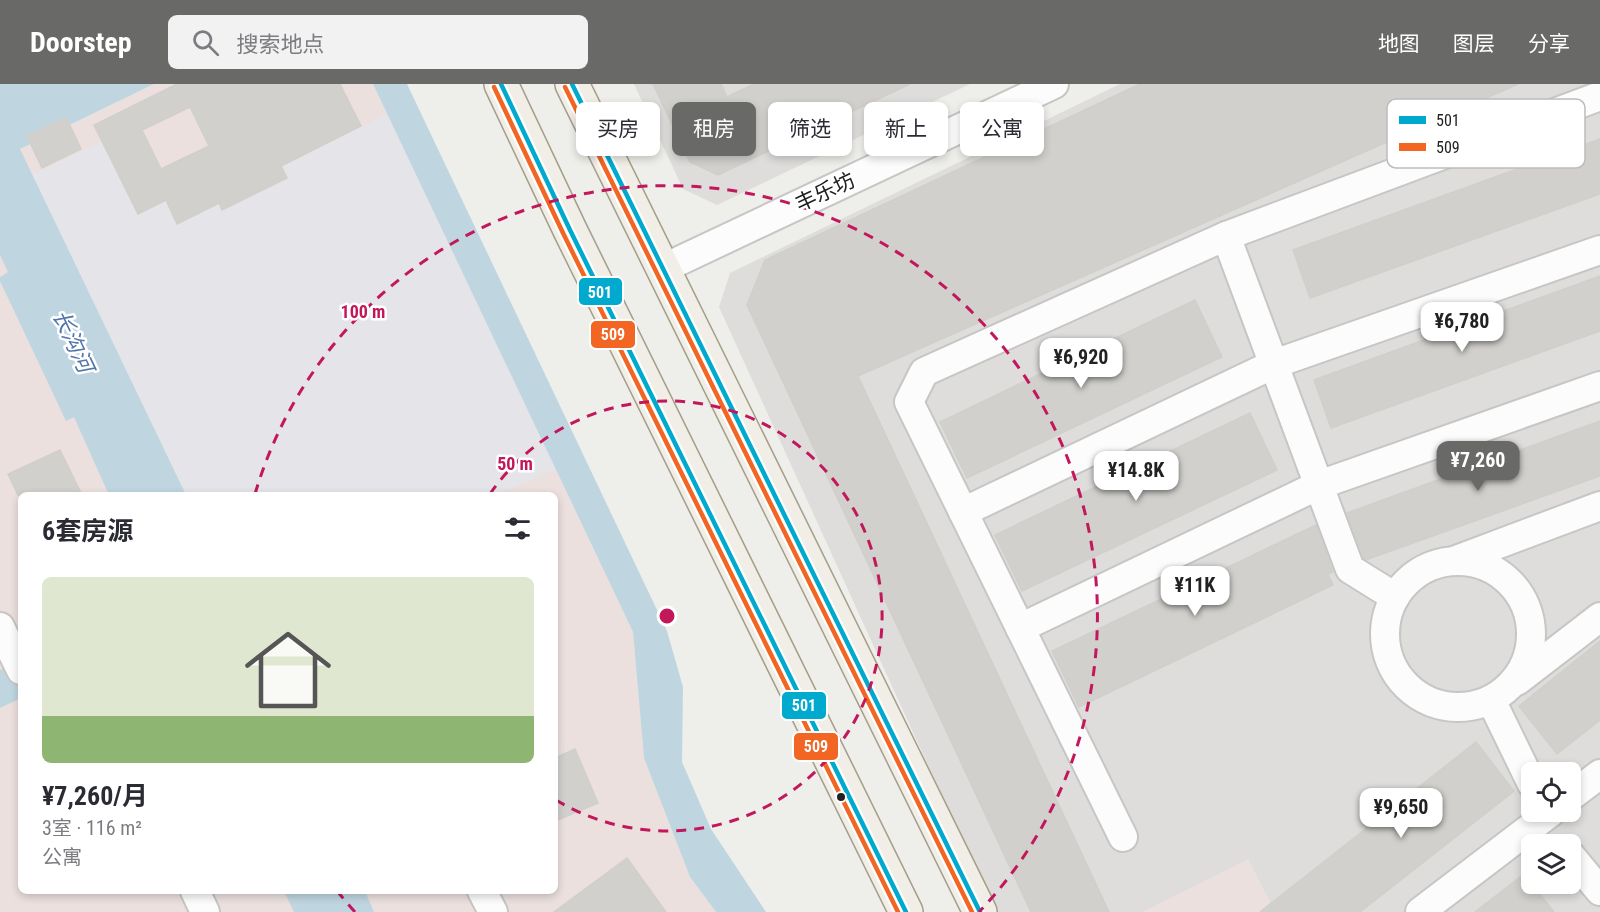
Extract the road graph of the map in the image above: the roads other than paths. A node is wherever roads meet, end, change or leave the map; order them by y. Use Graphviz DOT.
graph roads {
  1 [pos="501,84"];
  2 [pos="572,84"];
  3 [pos="1054,84"];
  4 [pos="1600,96"];
  5 [pos="1585,102"];
  6 [pos="1408,168"];
  7 [pos="1226,236"];
  8 [pos="1600,250"];
  9 [pos="662,268"];
  10 [pos="1274,364"];
  11 [pos="1600,386"];
  12 [pos="1319,485"];
  13 [pos="1600,506"];
  14 [pos="963,512"];
  15 [pos="1454,561"];
  16 [pos="1395,597"];
  17 [pos="1600,617"];
  18 [pos="0,627"];
  19 [pos="1020,628"];
  20 [pos="18,664"];
  21 [pos="1501,693"];
  22 [pos="1525,762"];
  23 [pos="1600,774"];
  24 [pos="1581,789"];
  25 [pos="1535,822"];
  26 [pos="1123,837"];
  27 [pos="1581,868"];
  28 [pos="1600,891"];
  29 [pos="196,894"];
  30 [pos="484,894"];
  31 [pos="205,912"];
  32 [pos="493,912"];
  33 [pos="906,912"];
  34 [pos="980,912"];
  35 [pos="1420,912"];
  1 -- 33 [label="main road"];
  2 -- 9 [label="main road"];
  3 -- 9 [label="street, 丰乐坊"];
  4 -- 5 [label="street"];
  6 -- 7 [label="street"];
  7 -- 10 [label="street"];
  7 -- 14 [label="street"];
  8 -- 10 [label="street"];
  9 -- 34 [label="main road"];
  10 -- 12 [label="street"];
  10 -- 14 [label="street"];
  11 -- 12 [label="street"];
  12 -- 16 [label="street"];
  12 -- 19 [label="street"];
  13 -- 15 [label="street"];
  14 -- 19 [label="street"];
  15 -- 16 [label="street"];
  15 -- 21 [label="street"];
  16 -- 21 [label="street"];
  17 -- 21 [label="street"];
  18 -- 20 [label="street"];
  19 -- 26 [label="street"];
  21 -- 22 [label="street"];
  23 -- 24 [label="street"];
  25 -- 35 [label="street"];
  27 -- 28 [label="street"];
  29 -- 31 [label="street"];
  30 -- 32 [label="street"];
}
